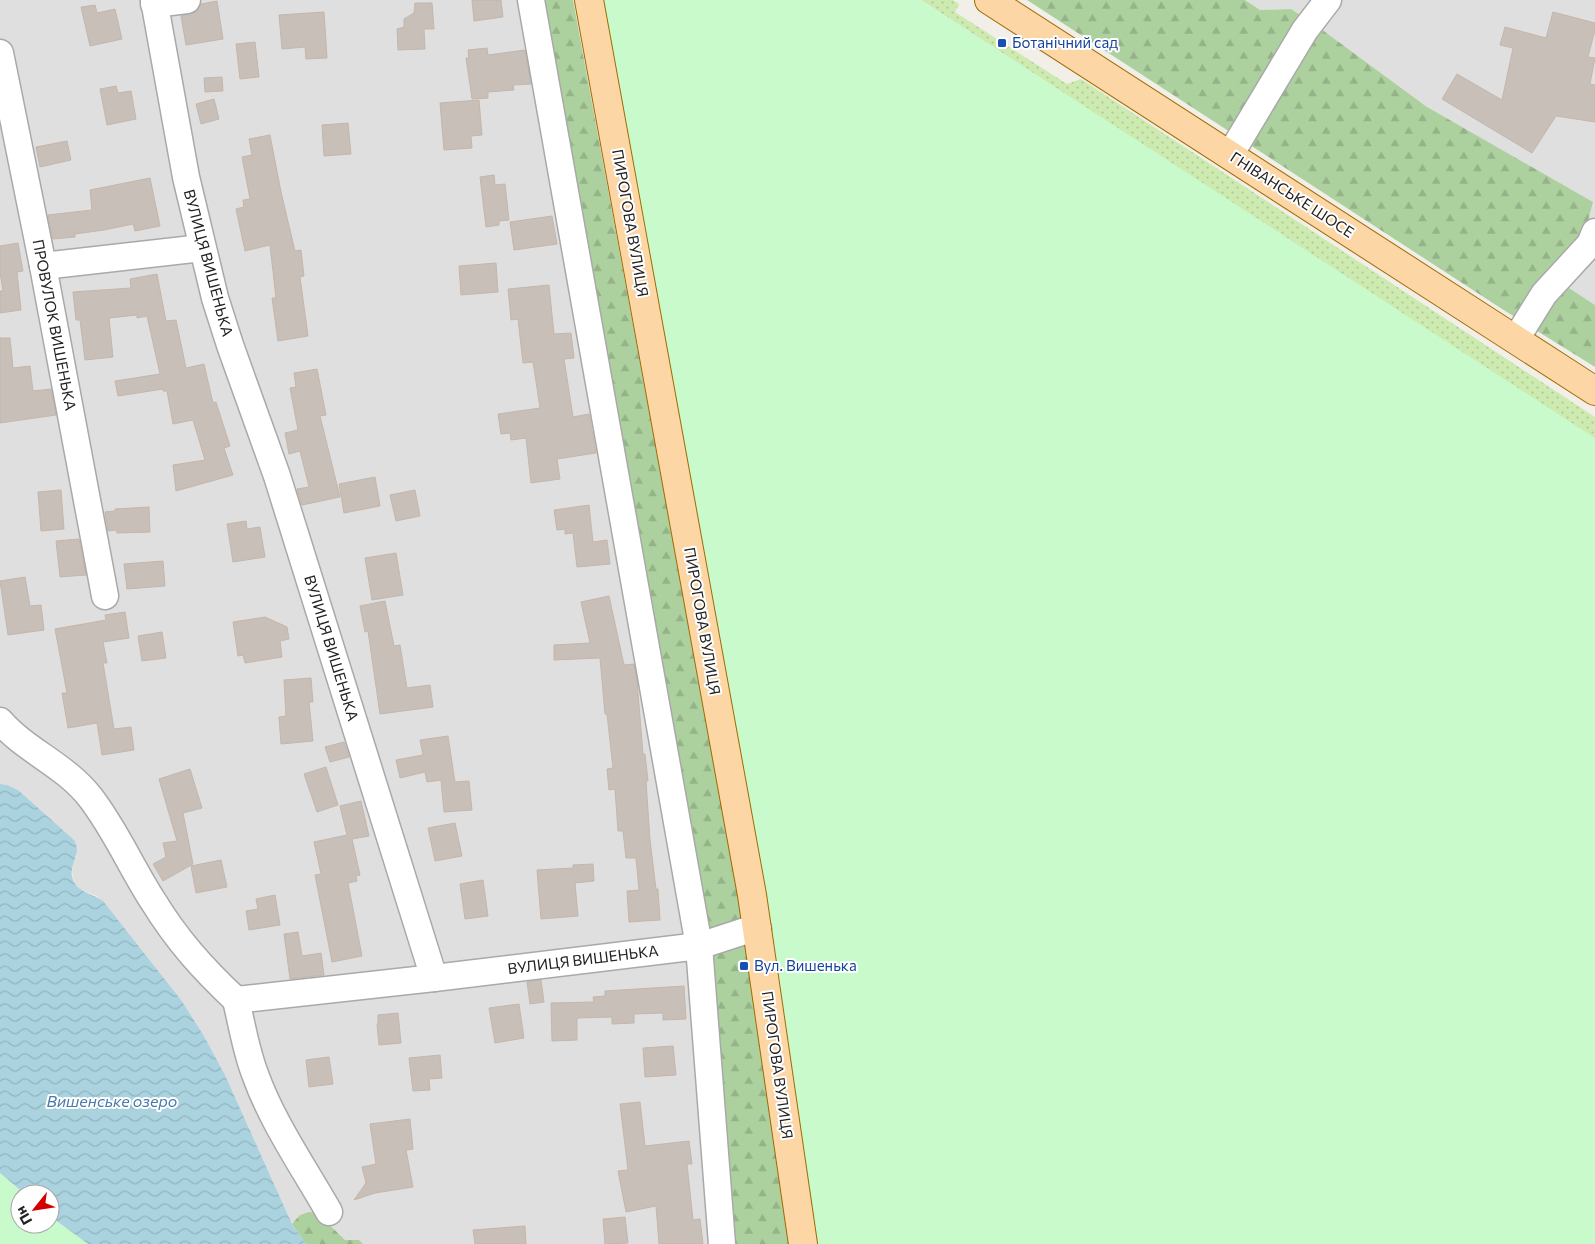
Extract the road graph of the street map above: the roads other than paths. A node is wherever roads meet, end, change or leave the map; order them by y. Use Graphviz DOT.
graph roads {
  1 [pos="187,0"];
  2 [pos="531,0"];
  3 [pos="589,0"];
  4 [pos="989,0"];
  5 [pos="1328,0"];
  6 [pos="154,2"];
  7 [pos="0,53"];
  8 [pos="1230,155"];
  9 [pos="1595,232"];
  10 [pos="202,248"];
  11 [pos="43,266"];
  12 [pos="1516,340"];
  13 [pos="1595,391"];
  14 [pos="106,596"];
  15 [pos="0,721"];
  16 [pos="758,929"];
  17 [pos="699,946"];
  18 [pos="434,978"];
  19 [pos="236,1000"];
  20 [pos="329,1212"];
  21 [pos="722,1244"];
  22 [pos="803,1244"];
  1 -- 6 [label="street"];
  2 -- 17 [label="street"];
  3 -- 16 [label="main road, ПИРОГОВА ВУЛИЦЯ"];
  4 -- 8 [label="main road, ГНІВАНСЬКЕ ШОСЕ"];
  5 -- 8 [label="street"];
  6 -- 10 [label="street, ВУЛИЦЯ ВИШЕНЬКА"];
  7 -- 11 [label="street, ПРОВУЛОК ВИШЕНЬКА"];
  8 -- 12 [label="main road, ГНІВАНСЬКЕ ШОСЕ"];
  9 -- 12 [label="street"];
  10 -- 11 [label="street"];
  10 -- 18 [label="street, ВУЛИЦЯ ВИШЕНЬКА"];
  11 -- 14 [label="street, ПРОВУЛОК ВИШЕНЬКА"];
  12 -- 13 [label="main road, ГНІВАНСЬКЕ ШОСЕ"];
  15 -- 19 [label="street"];
  16 -- 17 [label="street, ВУЛИЦЯ ВИШЕНЬКА"];
  16 -- 22 [label="main road, ПИРОГОВА ВУЛИЦЯ"];
  17 -- 18 [label="street, ВУЛИЦЯ ВИШЕНЬКА"];
  17 -- 21 [label="street"];
  18 -- 19 [label="street"];
  19 -- 20 [label="street"];
}
